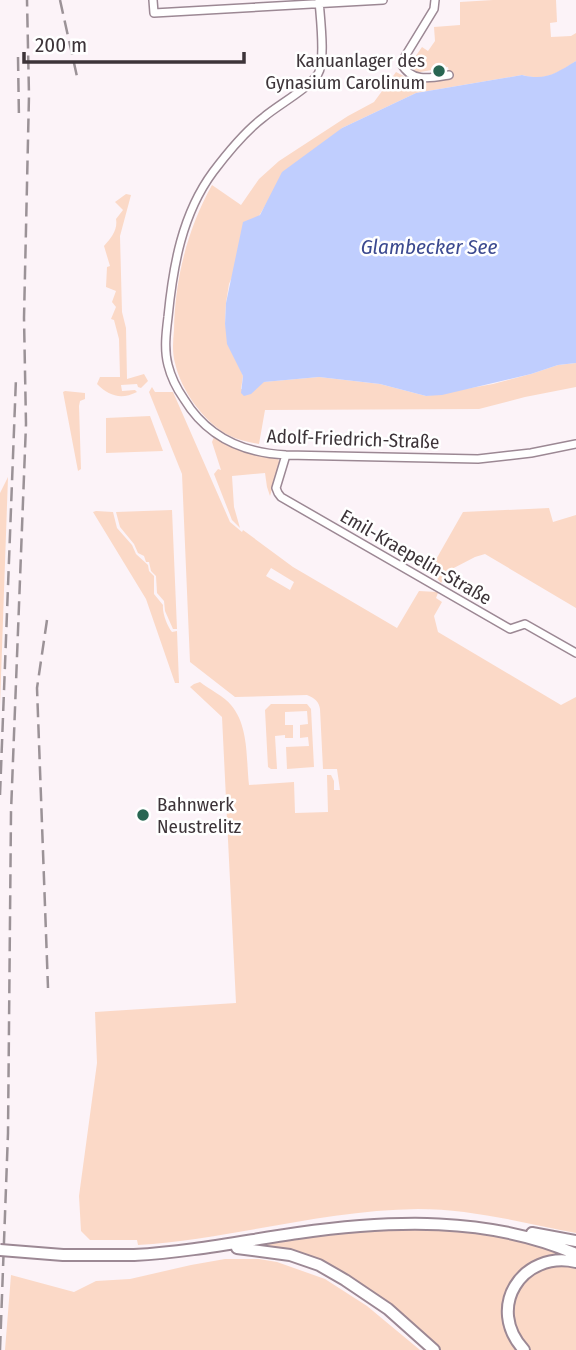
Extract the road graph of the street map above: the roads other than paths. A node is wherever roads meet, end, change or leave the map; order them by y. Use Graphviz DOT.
graph roads {
  1 [pos="153,0"];
  2 [pos="383,0"];
  3 [pos="435,0"];
  4 [pos="319,2"];
  5 [pos="449,75"];
  6 [pos="576,445"];
  7 [pos="286,455"];
  8 [pos="576,653"];
  9 [pos="498,1231"];
  10 [pos="576,1241"];
  11 [pos="220,1246"];
  12 [pos="0,1250"];
  13 [pos="576,1254"];
  14 [pos="576,1262"];
  15 [pos="434,1350"];
  16 [pos="524,1350"];
  1 -- 4 [label="street"];
  2 -- 4 [label="street"];
  3 -- 5 [label="street"];
  4 -- 7 [label="street, Adolf-Friedrich-Straße"];
  6 -- 7 [label="street, Adolf-Friedrich-Straße"];
  7 -- 8 [label="street, Emil-Kraepelin-Straße"];
  9 -- 10 [label="main road"];
  9 -- 11 [label="main road"];
  9 -- 13 [label="main road"];
  11 -- 12 [label="main road, bridge"];
  11 -- 15 [label="main road"];
  14 -- 16 [label="main road"];
}
